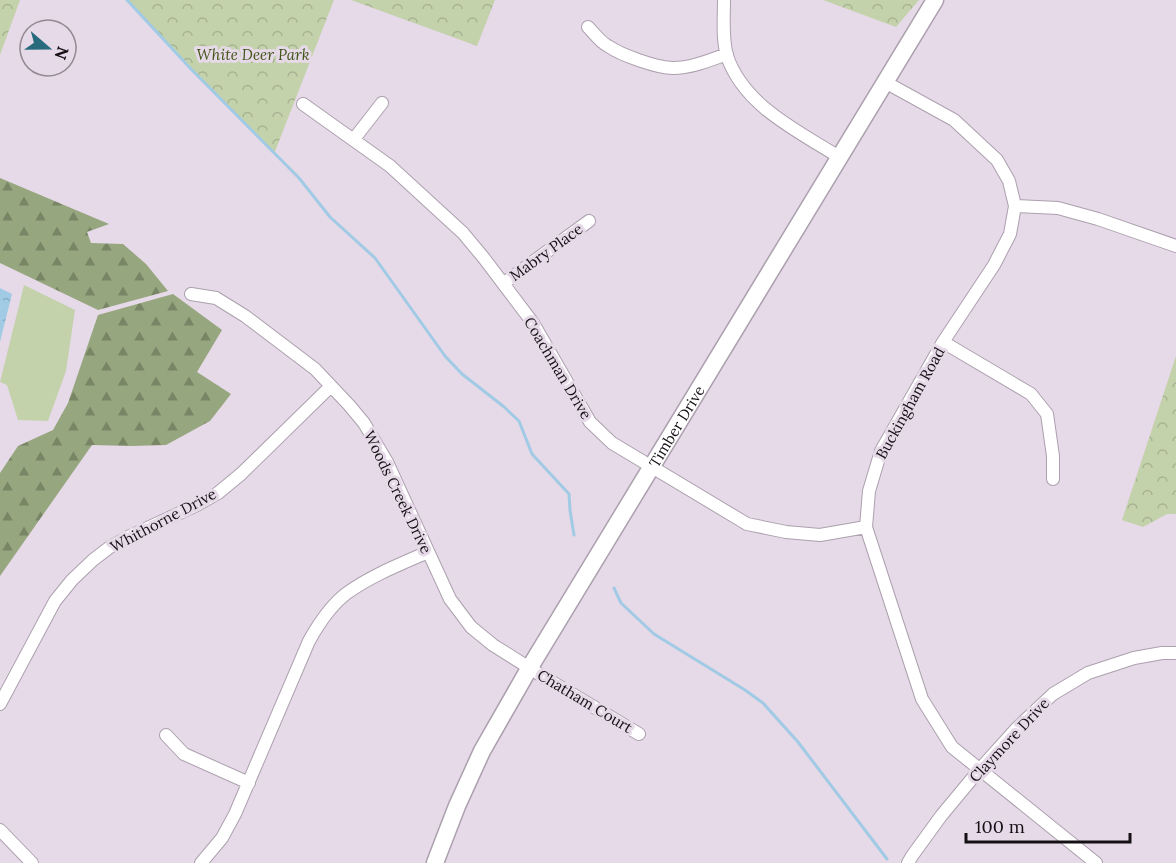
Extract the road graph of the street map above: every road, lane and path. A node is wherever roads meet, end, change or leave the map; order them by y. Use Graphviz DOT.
graph roads {
  1 [pos="724,0"];
  2 [pos="934,0"];
  3 [pos="588,27"];
  4 [pos="727,54"];
  5 [pos="885,82"];
  6 [pos="382,103"];
  7 [pos="303,104"];
  8 [pos="354,140"];
  9 [pos="839,157"];
  10 [pos="1015,206"];
  11 [pos="589,221"];
  12 [pos="1176,246"];
  13 [pos="504,283"];
  14 [pos="191,294"];
  15 [pos="943,342"];
  16 [pos="332,386"];
  17 [pos="651,466"];
  18 [pos="1053,479"];
  19 [pos="866,527"];
  20 [pos="428,552"];
  21 [pos="1176,653"];
  22 [pos="530,668"];
  23 [pos="0,704"];
  24 [pos="639,734"];
  25 [pos="166,735"];
  26 [pos="980,769"];
  27 [pos="249,783"];
  28 [pos="0,830"];
  29 [pos="32,863"];
  30 [pos="201,863"];
  31 [pos="435,863"];
  32 [pos="908,863"];
  33 [pos="1096,863"];
  1 -- 4 [label="street"];
  2 -- 5 [label="main road, Timber Drive"];
  3 -- 4 [label="street"];
  4 -- 9 [label="street"];
  5 -- 9 [label="main road, Timber Drive"];
  5 -- 10 [label="street, Buckingham Road"];
  6 -- 8 [label="street"];
  7 -- 8 [label="street, Coachman Drive"];
  8 -- 13 [label="street, Coachman Drive"];
  9 -- 17 [label="main road, Timber Drive"];
  10 -- 12 [label="street"];
  10 -- 15 [label="street, Buckingham Road"];
  11 -- 13 [label="street, Mabry Place"];
  13 -- 17 [label="street, Coachman Drive"];
  14 -- 16 [label="street, Woods Creek Drive"];
  15 -- 18 [label="street"];
  15 -- 19 [label="street, Buckingham Road"];
  16 -- 20 [label="street, Woods Creek Drive"];
  16 -- 23 [label="street, Whithorne Drive"];
  17 -- 19 [label="street, Coachman Drive"];
  17 -- 22 [label="main road, Timber Drive"];
  19 -- 26 [label="street, Buckingham Road"];
  20 -- 22 [label="street, Woods Creek Drive"];
  20 -- 27 [label="street"];
  21 -- 26 [label="street, Claymore Drive"];
  22 -- 24 [label="street, Chatham Court"];
  22 -- 31 [label="main road, Timber Drive"];
  25 -- 27 [label="street"];
  26 -- 32 [label="street, Claymore Drive"];
  26 -- 33 [label="street, Buckingham Road"];
  27 -- 30 [label="street"];
  28 -- 29 [label="street"];
}
